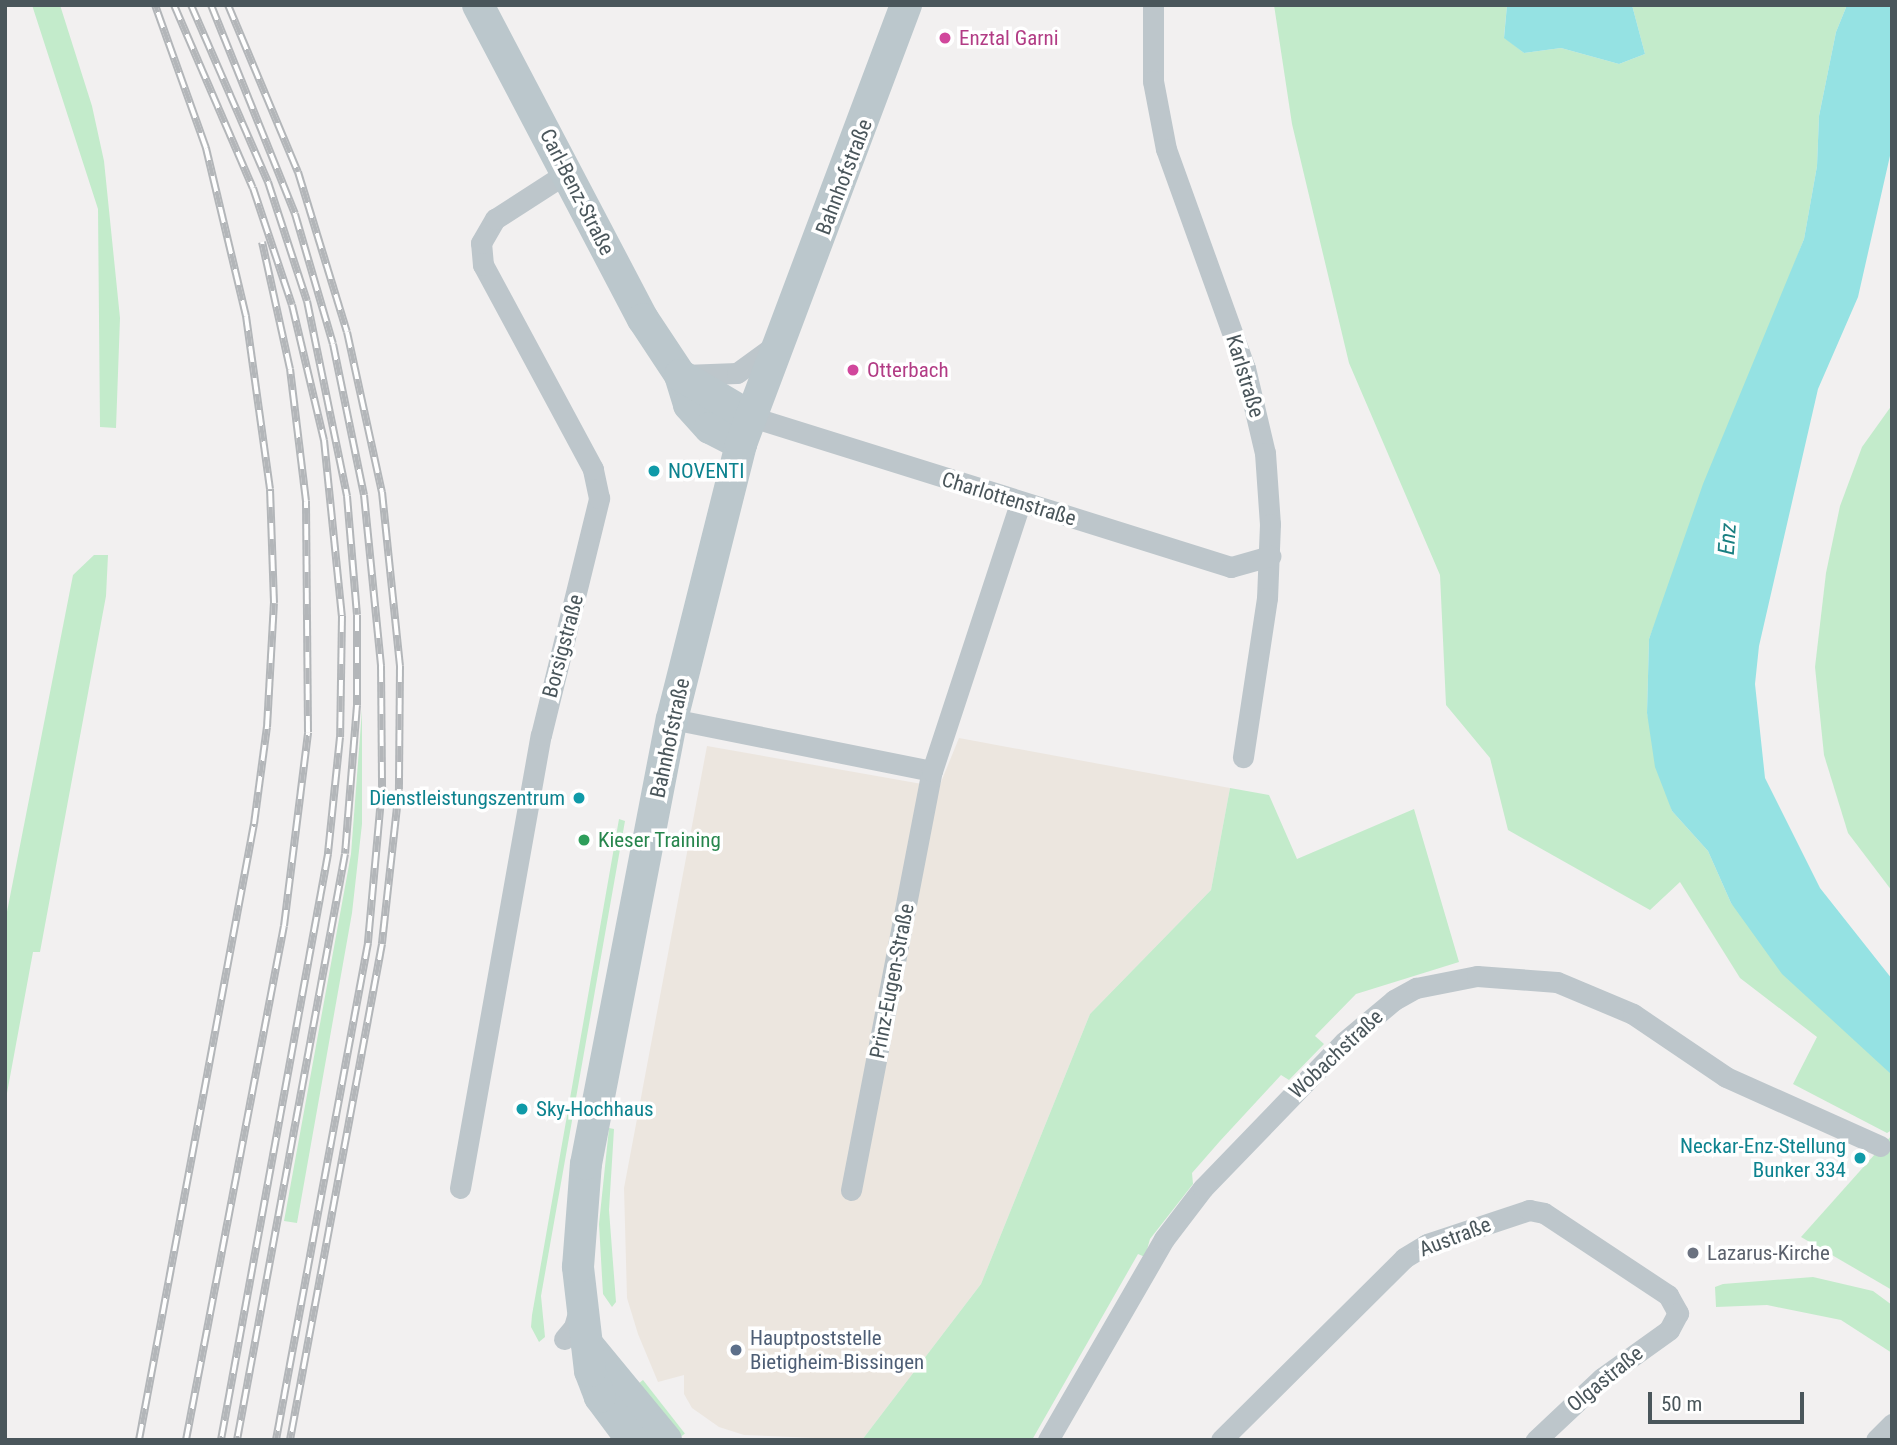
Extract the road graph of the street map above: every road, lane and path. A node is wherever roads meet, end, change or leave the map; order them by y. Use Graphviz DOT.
graph roads {
  1 [pos="478,5"];
  2 [pos="906,5"];
  3 [pos="1153,5"];
  4 [pos="568,172"];
  5 [pos="775,346"];
  6 [pos="680,375"];
  7 [pos="745,430"];
  8 [pos="1020,503"];
  9 [pos="1270,556"];
  10 [pos="672,719"];
  11 [pos="1243,757"];
  12 [pos="932,771"];
  13 [pos="1880,1146"];
  14 [pos="460,1188"];
  15 [pos="851,1190"];
  16 [pos="1675,1321"];
  17 [pos="575,1341"];
  18 [pos="1892,1424"];
  19 [pos="632,1440"];
  20 [pos="666,1440"];
  21 [pos="1048,1440"];
  22 [pos="1221,1440"];
  23 [pos="1536,1440"];
  24 [pos="1876,1440"];
  1 -- 4 [label="street, Carl-Benz-Straße"];
  2 -- 5 [label="street, Bahnhofstraße"];
  3 -- 9 [label="street, Karlstraße"];
  4 -- 6 [label="street, Carl-Benz-Straße"];
  4 -- 14 [label="street, Borsigstraße"];
  5 -- 6 [label="street"];
  5 -- 7 [label="street, Bahnhofstraße"];
  6 -- 7 [label="street, Carl-Benz-Straße"];
  7 -- 8 [label="street, Charlottenstraße"];
  7 -- 10 [label="street, Bahnhofstraße"];
  8 -- 9 [label="street, Charlottenstraße"];
  8 -- 12 [label="street, Prinz-Eugen-Straße"];
  9 -- 11 [label="street, Karlstraße"];
  10 -- 12 [label="street"];
  10 -- 17 [label="street, Bahnhofstraße"];
  12 -- 15 [label="street, Prinz-Eugen-Straße"];
  13 -- 21 [label="street, Wobachstraße"];
  16 -- 22 [label="street, Austraße"];
  16 -- 23 [label="street, Olgastraße"];
  17 -- 19 [label="street, Bahnhofstraße"];
  17 -- 20 [label="street"];
  18 -- 24 [label="street"];
}
